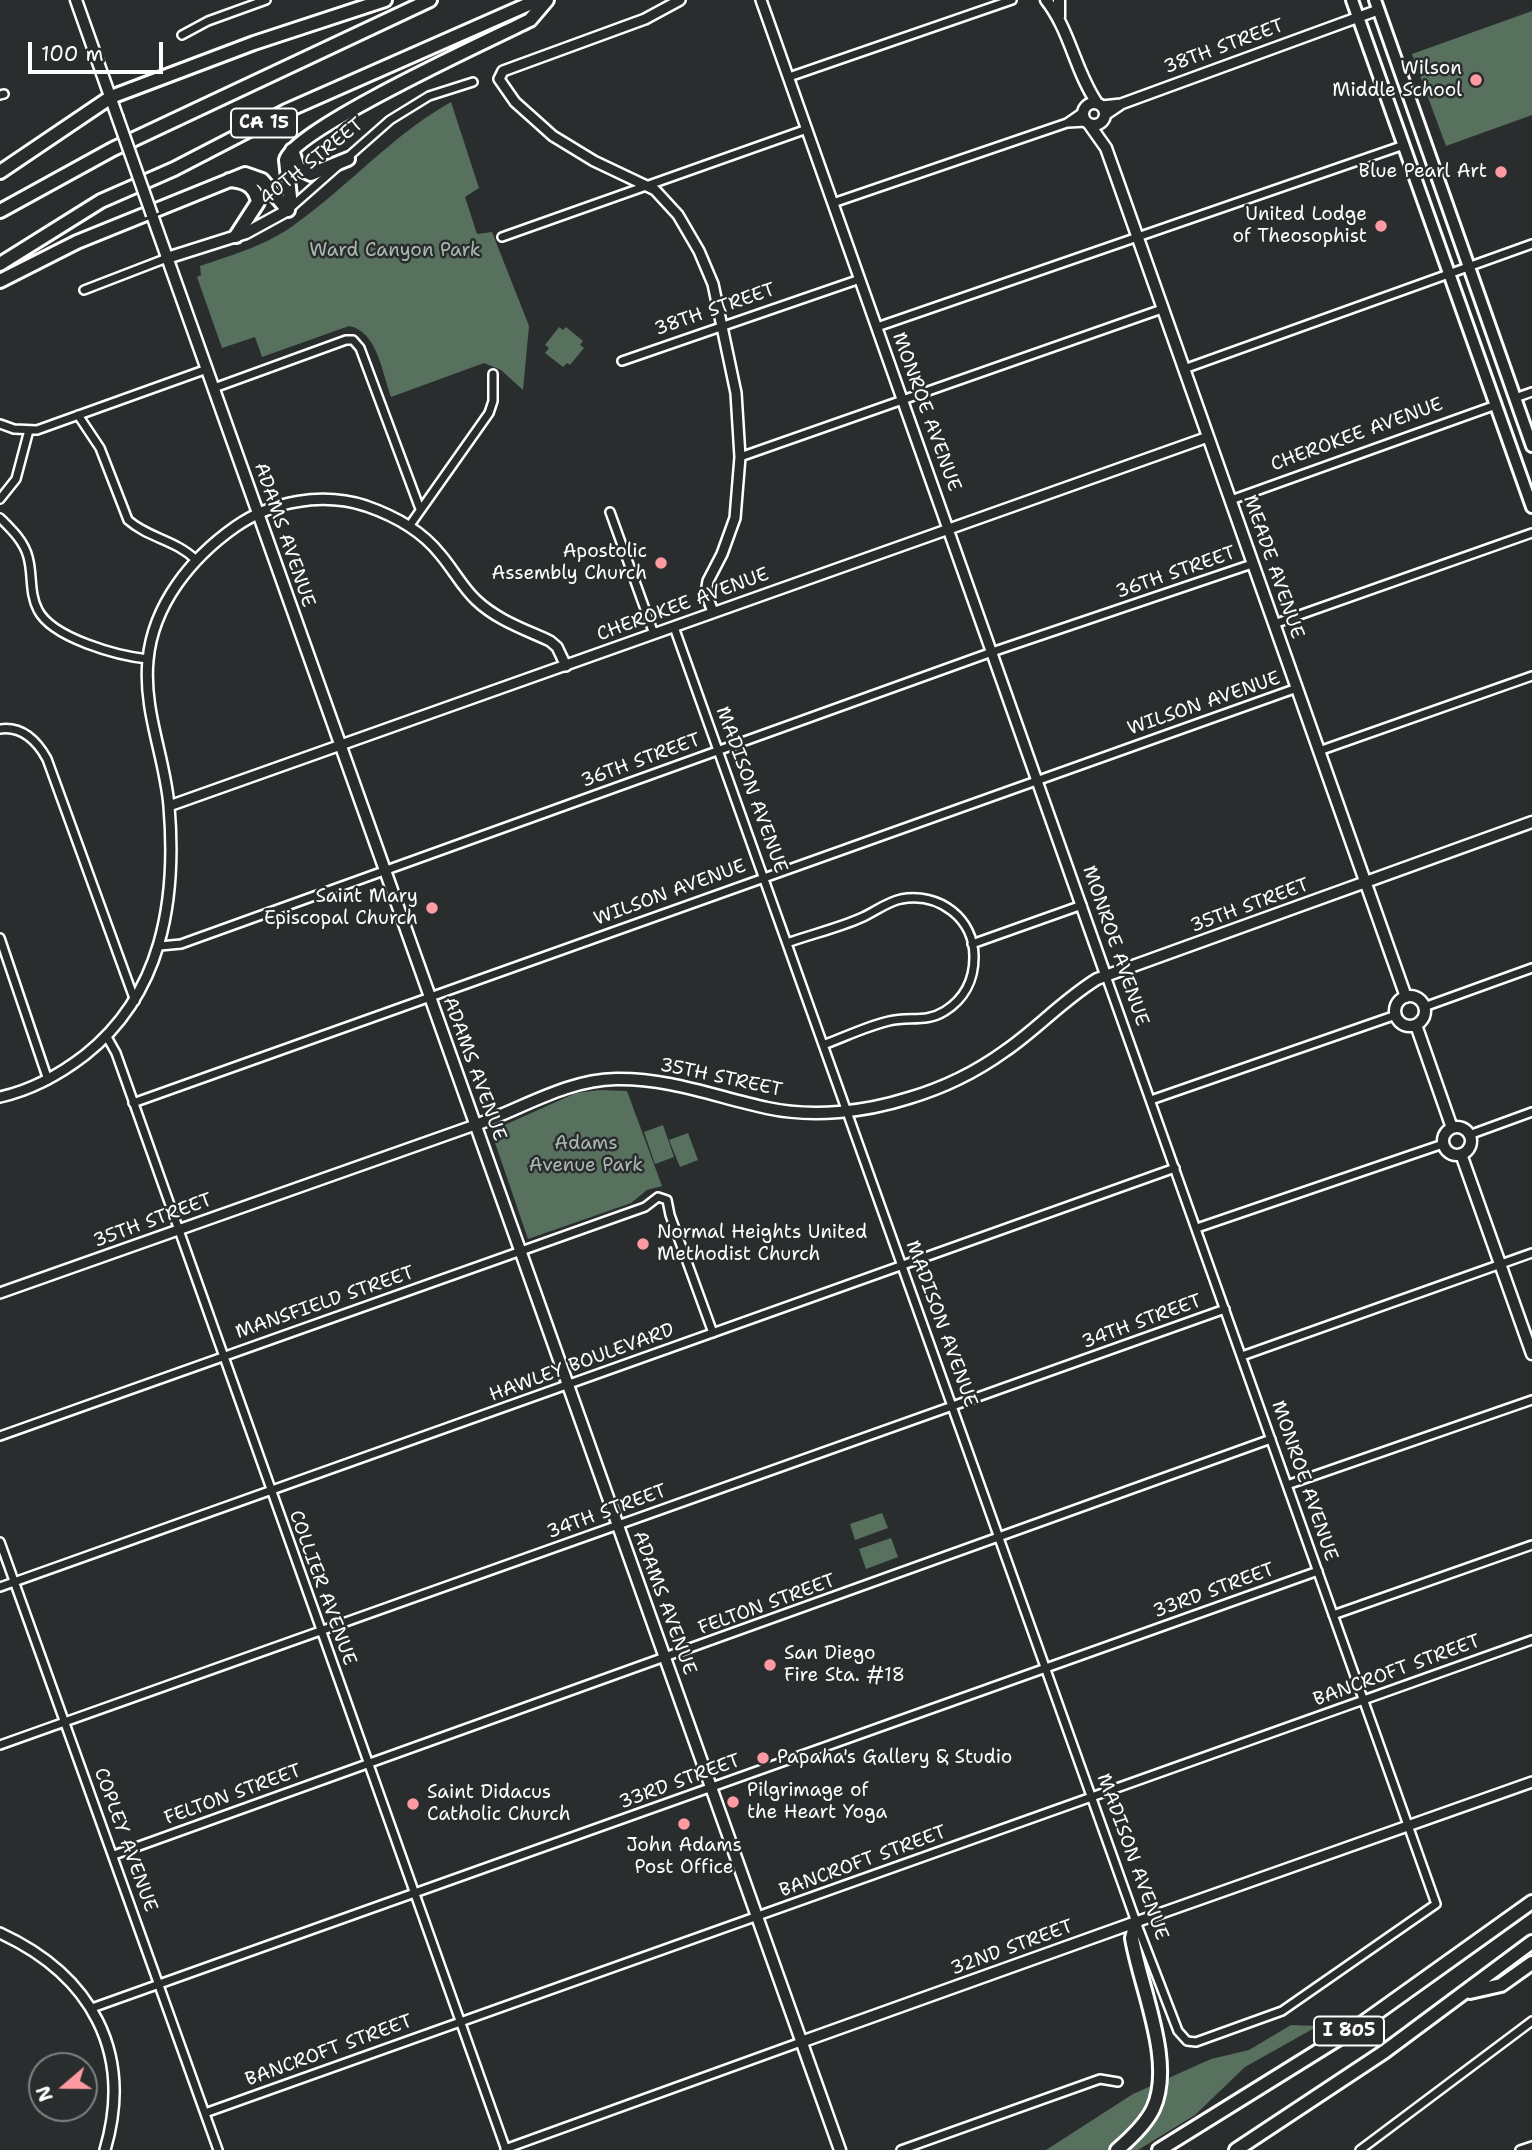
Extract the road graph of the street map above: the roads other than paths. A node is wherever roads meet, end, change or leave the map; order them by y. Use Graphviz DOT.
graph roads {
  1 [pos="76,0"];
  2 [pos="266,0"];
  3 [pos="385,0"];
  4 [pos="430,0"];
  5 [pos="538,0"];
  6 [pos="547,0"];
  7 [pos="680,0"];
  8 [pos="761,0"];
  9 [pos="1012,0"];
  10 [pos="1045,0"];
  11 [pos="1059,0"];
  12 [pos="1352,0"];
  13 [pos="1377,5"];
  14 [pos="1358,17"];
  15 [pos="1059,18"];
  16 [pos="182,35"];
  17 [pos="789,77"];
  18 [pos="1082,80"];
  19 [pos="473,82"];
  20 [pos="111,97"];
  21 [pos="1102,111"];
  22 [pos="1086,117"];
  23 [pos="807,129"];
  24 [pos="1404,145"];
  25 [pos="1105,148"];
  26 [pos="292,150"];
  27 [pos="348,159"];
  28 [pos="0,172"];
  29 [pos="229,180"];
  30 [pos="645,186"];
  31 [pos="833,203"];
  32 [pos="288,210"];
  33 [pos="0,211"];
  34 [pos="236,236"];
  35 [pos="502,237"];
  36 [pos="1137,238"];
  37 [pos="1532,244"];
  38 [pos="167,258"];
  39 [pos="0,264"];
  40 [pos="1469,266"];
  41 [pos="1449,273"];
  42 [pos="860,279"];
  43 [pos="0,281"];
  44 [pos="84,290"];
  45 [pos="1162,309"];
  46 [pos="722,326"];
  47 [pos="877,327"];
  48 [pos="622,361"];
  49 [pos="207,369"];
  50 [pos="1184,369"];
  51 [pos="494,374"];
  52 [pos="214,388"];
  53 [pos="1532,392"];
  54 [pos="1515,398"];
  55 [pos="903,400"];
  56 [pos="1496,405"];
  57 [pos="78,415"];
  58 [pos="0,424"];
  59 [pos="29,430"];
  60 [pos="1208,437"];
  61 [pos="1532,446"];
  62 [pos="740,457"];
  63 [pos="0,499"];
  64 [pos="1231,500"];
  65 [pos="1532,508"];
  66 [pos="420,509"];
  67 [pos="610,512"];
  68 [pos="258,513"];
  69 [pos="0,518"];
  70 [pos="410,525"];
  71 [pos="949,529"];
  72 [pos="1532,533"];
  73 [pos="195,560"];
  74 [pos="1252,564"];
  75 [pos="713,612"];
  76 [pos="1274,625"];
  77 [pos="674,627"];
  78 [pos="654,634"];
  79 [pos="992,652"];
  80 [pos="148,659"];
  81 [pos="566,666"];
  82 [pos="1532,676"];
  83 [pos="1297,688"];
  84 [pos="0,729"];
  85 [pos="339,744"];
  86 [pos="718,750"];
  87 [pos="1320,751"];
  88 [pos="1037,779"];
  89 [pos="169,806"];
  90 [pos="1532,822"];
  91 [pos="385,872"];
  92 [pos="763,876"];
  93 [pos="1366,883"];
  94 [pos="1082,905"];
  95 [pos="0,938"];
  96 [pos="787,943"];
  97 [pos="972,944"];
  98 [pos="160,946"];
  99 [pos="1532,968"];
  100 [pos="1107,976"];
  101 [pos="430,997"];
  102 [pos="1406,997"];
  103 [pos="135,1002"];
  104 [pos="1424,1006"];
  105 [pos="1396,1015"];
  106 [pos="1416,1025"];
  107 [pos="107,1037"];
  108 [pos="823,1045"];
  109 [pos="48,1080"];
  110 [pos="0,1097"];
  111 [pos="1152,1100"];
  112 [pos="133,1103"];
  113 [pos="847,1111"];
  114 [pos="1532,1111"];
  115 [pos="475,1125"];
  116 [pos="1452,1128"];
  117 [pos="1469,1135"];
  118 [pos="1443,1144"];
  119 [pos="1461,1154"];
  120 [pos="1175,1168"];
  121 [pos="1197,1228"];
  122 [pos="178,1230"];
  123 [pos="520,1250"];
  124 [pos="1532,1253"];
  125 [pos="1500,1264"];
  126 [pos="902,1267"];
  127 [pos="0,1293"];
  128 [pos="1225,1309"];
  129 [pos="713,1333"];
  130 [pos="1532,1354"];
  131 [pos="223,1356"];
  132 [pos="1242,1356"];
  133 [pos="568,1385"];
  134 [pos="1532,1400"];
  135 [pos="952,1408"];
  136 [pos="0,1436"];
  137 [pos="1271,1439"];
  138 [pos="1287,1485"];
  139 [pos="271,1490"];
  140 [pos="618,1525"];
  141 [pos="998,1537"];
  142 [pos="0,1542"];
  143 [pos="1532,1545"];
  144 [pos="1318,1571"];
  145 [pos="14,1582"];
  146 [pos="0,1587"];
  147 [pos="1333,1615"];
  148 [pos="321,1630"];
  149 [pos="1532,1640"];
  150 [pos="665,1657"];
  151 [pos="1045,1669"];
  152 [pos="1364,1700"];
  153 [pos="64,1721"];
  154 [pos="0,1745"];
  155 [pos="369,1763"];
  156 [pos="1532,1782"];
  157 [pos="711,1788"];
  158 [pos="1091,1797"];
  159 [pos="1408,1827"];
  160 [pos="114,1855"];
  161 [pos="415,1894"];
  162 [pos="1532,1902"];
  163 [pos="757,1916"];
  164 [pos="1136,1922"];
  165 [pos="0,1933"];
  166 [pos="1532,1942"];
  167 [pos="1532,1964"];
  168 [pos="160,1983"];
  169 [pos="1466,1993"];
  170 [pos="92,2008"];
  171 [pos="1532,2021"];
  172 [pos="460,2022"];
  173 [pos="1178,2031"];
  174 [pos="801,2042"];
  175 [pos="1118,2082"];
  176 [pos="205,2113"];
  177 [pos="1532,2146"];
  178 [pos="505,2149"];
  179 [pos="105,2150"];
  180 [pos="218,2150"];
  181 [pos="840,2150"];
  182 [pos="901,2150"];
  183 [pos="1117,2150"];
  184 [pos="1159,2150"];
  185 [pos="1236,2150"];
  186 [pos="1360,2150"];
  187 [pos="1520,2150"];
  1 -- 20 [label="main road, ADAMS AVENUE"];
  2 -- 16 [label="street"];
  3 -- 20 [label="highway"];
  4 -- 33 [label="highway, CA 15"];
  5 -- 39 [label="highway, CA 15"];
  6 -- 26 [label="highway"];
  7 -- 30 [label="street"];
  8 -- 17 [label="street, MONROE AVENUE"];
  9 -- 17 [label="street"];
  10 -- 15 [label="main road, MEADE AVENUE"];
  11 -- 15 [label="main road, MEADE AVENUE"];
  12 -- 14 [label="main road"];
  13 -- 14 [label="street, 38TH STREET"];
  13 -- 40 [label="main road"];
  14 -- 21 [label="street, 38TH STREET"];
  14 -- 24 [label="main road"];
  15 -- 18 [label="main road, MEADE AVENUE"];
  17 -- 23 [label="street, MONROE AVENUE"];
  18 -- 21 [label="main road, MEADE AVENUE"];
  18 -- 22 [label="main road, MEADE AVENUE"];
  19 -- 27 [label="street, 40TH STREET"];
  20 -- 28 [label="highway"];
  20 -- 38 [label="main road, ADAMS AVENUE, bridge"];
  21 -- 22 [label="main road"];
  21 -- 22 [label="main road"];
  21 -- 25 [label="main road, MEADE AVENUE"];
  22 -- 25 [label="main road, MEADE AVENUE"];
  22 -- 31 [label="street"];
  23 -- 30 [label="street"];
  23 -- 31 [label="street, MONROE AVENUE"];
  24 -- 36 [label="street"];
  24 -- 41 [label="main road"];
  25 -- 36 [label="main road, MEADE AVENUE"];
  26 -- 27 [label="highway"];
  26 -- 32 [label="highway"];
  27 -- 32 [label="street, 40TH STREET"];
  29 -- 32 [label="highway"];
  29 -- 34 [label="highway"];
  29 -- 43 [label="highway"];
  30 -- 35 [label="street"];
  30 -- 46 [label="street"];
  31 -- 42 [label="street, MONROE AVENUE"];
  32 -- 34 [label="main road, 40TH STREET"];
  34 -- 38 [label="main road, 40TH STREET"];
  36 -- 45 [label="main road, MEADE AVENUE"];
  36 -- 47 [label="street"];
  37 -- 40 [label="street"];
  38 -- 44 [label="street"];
  38 -- 49 [label="main road, ADAMS AVENUE"];
  40 -- 41 [label="street"];
  40 -- 54 [label="main road"];
  41 -- 50 [label="street"];
  41 -- 56 [label="main road"];
  42 -- 46 [label="street, 38TH STREET"];
  42 -- 47 [label="street, MONROE AVENUE"];
  45 -- 50 [label="main road, MEADE AVENUE"];
  45 -- 55 [label="street"];
  46 -- 48 [label="street, 38TH STREET"];
  46 -- 62 [label="street"];
  47 -- 55 [label="street, MONROE AVENUE"];
  49 -- 52 [label="main road, ADAMS AVENUE"];
  49 -- 57 [label="street"];
  50 -- 60 [label="main road, MEADE AVENUE"];
  51 -- 66 [label="street"];
  52 -- 66 [label="street"];
  52 -- 68 [label="main road, ADAMS AVENUE"];
  53 -- 54 [label="street"];
  54 -- 61 [label="main road"];
  55 -- 62 [label="street"];
  55 -- 71 [label="street, MONROE AVENUE"];
  56 -- 64 [label="street, CHEROKEE AVENUE"];
  56 -- 65 [label="main road"];
  57 -- 59 [label="street"];
  57 -- 73 [label="street"];
  58 -- 59 [label="street"];
  59 -- 63 [label="street"];
  60 -- 64 [label="main road, MEADE AVENUE"];
  60 -- 71 [label="street, CHEROKEE AVENUE"];
  62 -- 75 [label="street"];
  64 -- 74 [label="main road, MEADE AVENUE"];
  66 -- 70 [label="street"];
  67 -- 78 [label="street"];
  68 -- 70 [label="street"];
  68 -- 73 [label="street"];
  68 -- 85 [label="main road, ADAMS AVENUE"];
  69 -- 80 [label="street"];
  70 -- 81 [label="street"];
  71 -- 75 [label="street, CHEROKEE AVENUE"];
  71 -- 79 [label="street, MONROE AVENUE"];
  72 -- 76 [label="street"];
  73 -- 80 [label="street"];
  74 -- 76 [label="main road, MEADE AVENUE"];
  74 -- 79 [label="street, 36TH STREET"];
  75 -- 77 [label="street, CHEROKEE AVENUE"];
  76 -- 83 [label="main road, MEADE AVENUE"];
  77 -- 78 [label="street, CHEROKEE AVENUE"];
  77 -- 86 [label="street, MADISON AVENUE"];
  78 -- 81 [label="street, CHEROKEE AVENUE"];
  79 -- 86 [label="street, 36TH STREET"];
  79 -- 88 [label="street, MONROE AVENUE"];
  80 -- 89 [label="street"];
  81 -- 85 [label="street, CHEROKEE AVENUE"];
  82 -- 87 [label="street"];
  83 -- 87 [label="main road, MEADE AVENUE"];
  83 -- 88 [label="street, WILSON AVENUE"];
  84 -- 103 [label="street"];
  85 -- 89 [label="street, CHEROKEE AVENUE"];
  85 -- 91 [label="main road, ADAMS AVENUE"];
  86 -- 91 [label="street, 36TH STREET"];
  86 -- 92 [label="street, MADISON AVENUE"];
  87 -- 93 [label="main road, MEADE AVENUE"];
  88 -- 92 [label="street, WILSON AVENUE"];
  88 -- 94 [label="street, MONROE AVENUE"];
  89 -- 98 [label="street"];
  90 -- 93 [label="main road, 35TH STREET"];
  91 -- 98 [label="street, 36TH STREET"];
  91 -- 101 [label="main road, ADAMS AVENUE"];
  92 -- 96 [label="street, MADISON AVENUE"];
  92 -- 101 [label="street, WILSON AVENUE"];
  93 -- 100 [label="main road, 35TH STREET"];
  93 -- 102 [label="main road, MEADE AVENUE"];
  94 -- 97 [label="street"];
  94 -- 100 [label="street, MONROE AVENUE"];
  95 -- 109 [label="street"];
  96 -- 97 [label="street"];
  96 -- 108 [label="street, MADISON AVENUE"];
  97 -- 108 [label="street"];
  98 -- 103 [label="street"];
  99 -- 104 [label="street"];
  100 -- 111 [label="street, MONROE AVENUE"];
  100 -- 113 [label="main road, 35TH STREET"];
  101 -- 112 [label="street, WILSON AVENUE"];
  101 -- 115 [label="main road, ADAMS AVENUE"];
  102 -- 104 [label="main road"];
  102 -- 105 [label="main road"];
  103 -- 107 [label="street"];
  104 -- 106 [label="main road"];
  105 -- 106 [label="main road"];
  105 -- 111 [label="street"];
  106 -- 116 [label="main road"];
  107 -- 109 [label="street"];
  107 -- 112 [label="street, COLLIER AVENUE"];
  108 -- 113 [label="street, MADISON AVENUE"];
  109 -- 110 [label="street"];
  111 -- 120 [label="street, MONROE AVENUE"];
  112 -- 122 [label="street, COLLIER AVENUE"];
  113 -- 115 [label="main road, 35TH STREET"];
  113 -- 126 [label="street, MADISON AVENUE"];
  114 -- 117 [label="street"];
  115 -- 122 [label="street, 35TH STREET"];
  115 -- 123 [label="main road, ADAMS AVENUE"];
  116 -- 117 [label="main road"];
  116 -- 118 [label="main road"];
  117 -- 119 [label="main road"];
  118 -- 119 [label="main road"];
  118 -- 121 [label="street"];
  119 -- 125 [label="main road"];
  120 -- 121 [label="street, MONROE AVENUE"];
  120 -- 126 [label="street, HAWLEY BOULEVARD"];
  121 -- 128 [label="street, MONROE AVENUE"];
  122 -- 127 [label="street, 35TH STREET"];
  122 -- 131 [label="street, COLLIER AVENUE"];
  123 -- 129 [label="street, MANSFIELD STREET"];
  123 -- 131 [label="street, MANSFIELD STREET"];
  123 -- 133 [label="main road, ADAMS AVENUE"];
  124 -- 125 [label="street"];
  125 -- 130 [label="main road"];
  125 -- 132 [label="street"];
  126 -- 129 [label="street, HAWLEY BOULEVARD"];
  126 -- 135 [label="street, MADISON AVENUE"];
  128 -- 132 [label="street, MONROE AVENUE"];
  128 -- 135 [label="street, 34TH STREET"];
  129 -- 133 [label="street, HAWLEY BOULEVARD"];
  131 -- 136 [label="street, MANSFIELD STREET"];
  131 -- 139 [label="street, COLLIER AVENUE"];
  132 -- 137 [label="street, MONROE AVENUE"];
  133 -- 139 [label="street, HAWLEY BOULEVARD"];
  133 -- 140 [label="main road, ADAMS AVENUE"];
  134 -- 138 [label="street"];
  135 -- 140 [label="street, 34TH STREET"];
  135 -- 141 [label="street, MADISON AVENUE"];
  137 -- 138 [label="street, MONROE AVENUE"];
  137 -- 141 [label="street, FELTON STREET"];
  138 -- 144 [label="street, MONROE AVENUE"];
  139 -- 145 [label="street, HAWLEY BOULEVARD"];
  139 -- 148 [label="street, COLLIER AVENUE"];
  140 -- 148 [label="street, 34TH STREET"];
  140 -- 150 [label="main road, ADAMS AVENUE"];
  141 -- 150 [label="street, FELTON STREET"];
  141 -- 151 [label="street, MADISON AVENUE"];
  142 -- 145 [label="street, COPLEY AVENUE"];
  143 -- 147 [label="street"];
  144 -- 147 [label="street, MONROE AVENUE"];
  144 -- 151 [label="street, 33RD STREET"];
  145 -- 146 [label="street, HAWLEY BOULEVARD"];
  145 -- 153 [label="street, COPLEY AVENUE"];
  147 -- 152 [label="street, MONROE AVENUE"];
  148 -- 153 [label="street, 34TH STREET"];
  148 -- 155 [label="street, COLLIER AVENUE"];
  149 -- 152 [label="street, BANCROFT STREET"];
  150 -- 155 [label="street, FELTON STREET"];
  150 -- 157 [label="main road, ADAMS AVENUE"];
  151 -- 157 [label="street, 33RD STREET"];
  151 -- 158 [label="street, MADISON AVENUE"];
  152 -- 158 [label="street, BANCROFT STREET"];
  152 -- 159 [label="street, MONROE AVENUE"];
  153 -- 154 [label="street, 34TH STREET"];
  153 -- 160 [label="street, COPLEY AVENUE"];
  155 -- 160 [label="street, FELTON STREET"];
  155 -- 161 [label="street, COLLIER AVENUE"];
  156 -- 159 [label="street, 32ND STREET"];
  157 -- 161 [label="street, 33RD STREET"];
  157 -- 163 [label="main road, ADAMS AVENUE"];
  158 -- 163 [label="street, BANCROFT STREET"];
  158 -- 164 [label="street, MADISON AVENUE"];
  159 -- 164 [label="street, 32ND STREET"];
  159 -- 173 [label="street, MONROE AVENUE"];
  160 -- 168 [label="street, COPLEY AVENUE"];
  161 -- 168 [label="street, 33RD STREET"];
  161 -- 172 [label="street, COLLIER AVENUE"];
  162 -- 184 [label="highway, I 805"];
  163 -- 172 [label="street, BANCROFT STREET"];
  163 -- 174 [label="main road, ADAMS AVENUE"];
  164 -- 173 [label="street, MADISON AVENUE"];
  164 -- 174 [label="main road, 32ND STREET"];
  164 -- 183 [label="highway"];
  165 -- 170 [label="street"];
  166 -- 169 [label="highway, I 805"];
  167 -- 169 [label="highway"];
  168 -- 170 [label="street, 33RD STREET"];
  168 -- 176 [label="street, COPLEY AVENUE"];
  169 -- 185 [label="highway, I 805"];
  170 -- 179 [label="street"];
  171 -- 186 [label="street"];
  172 -- 176 [label="street, BANCROFT STREET"];
  172 -- 178 [label="street, COLLIER AVENUE"];
  174 -- 178 [label="street, 32ND STREET"];
  174 -- 181 [label="main road, ADAMS AVENUE"];
  175 -- 182 [label="street"];
  176 -- 180 [label="street, COPLEY AVENUE"];
  177 -- 187 [label="street"];
}
